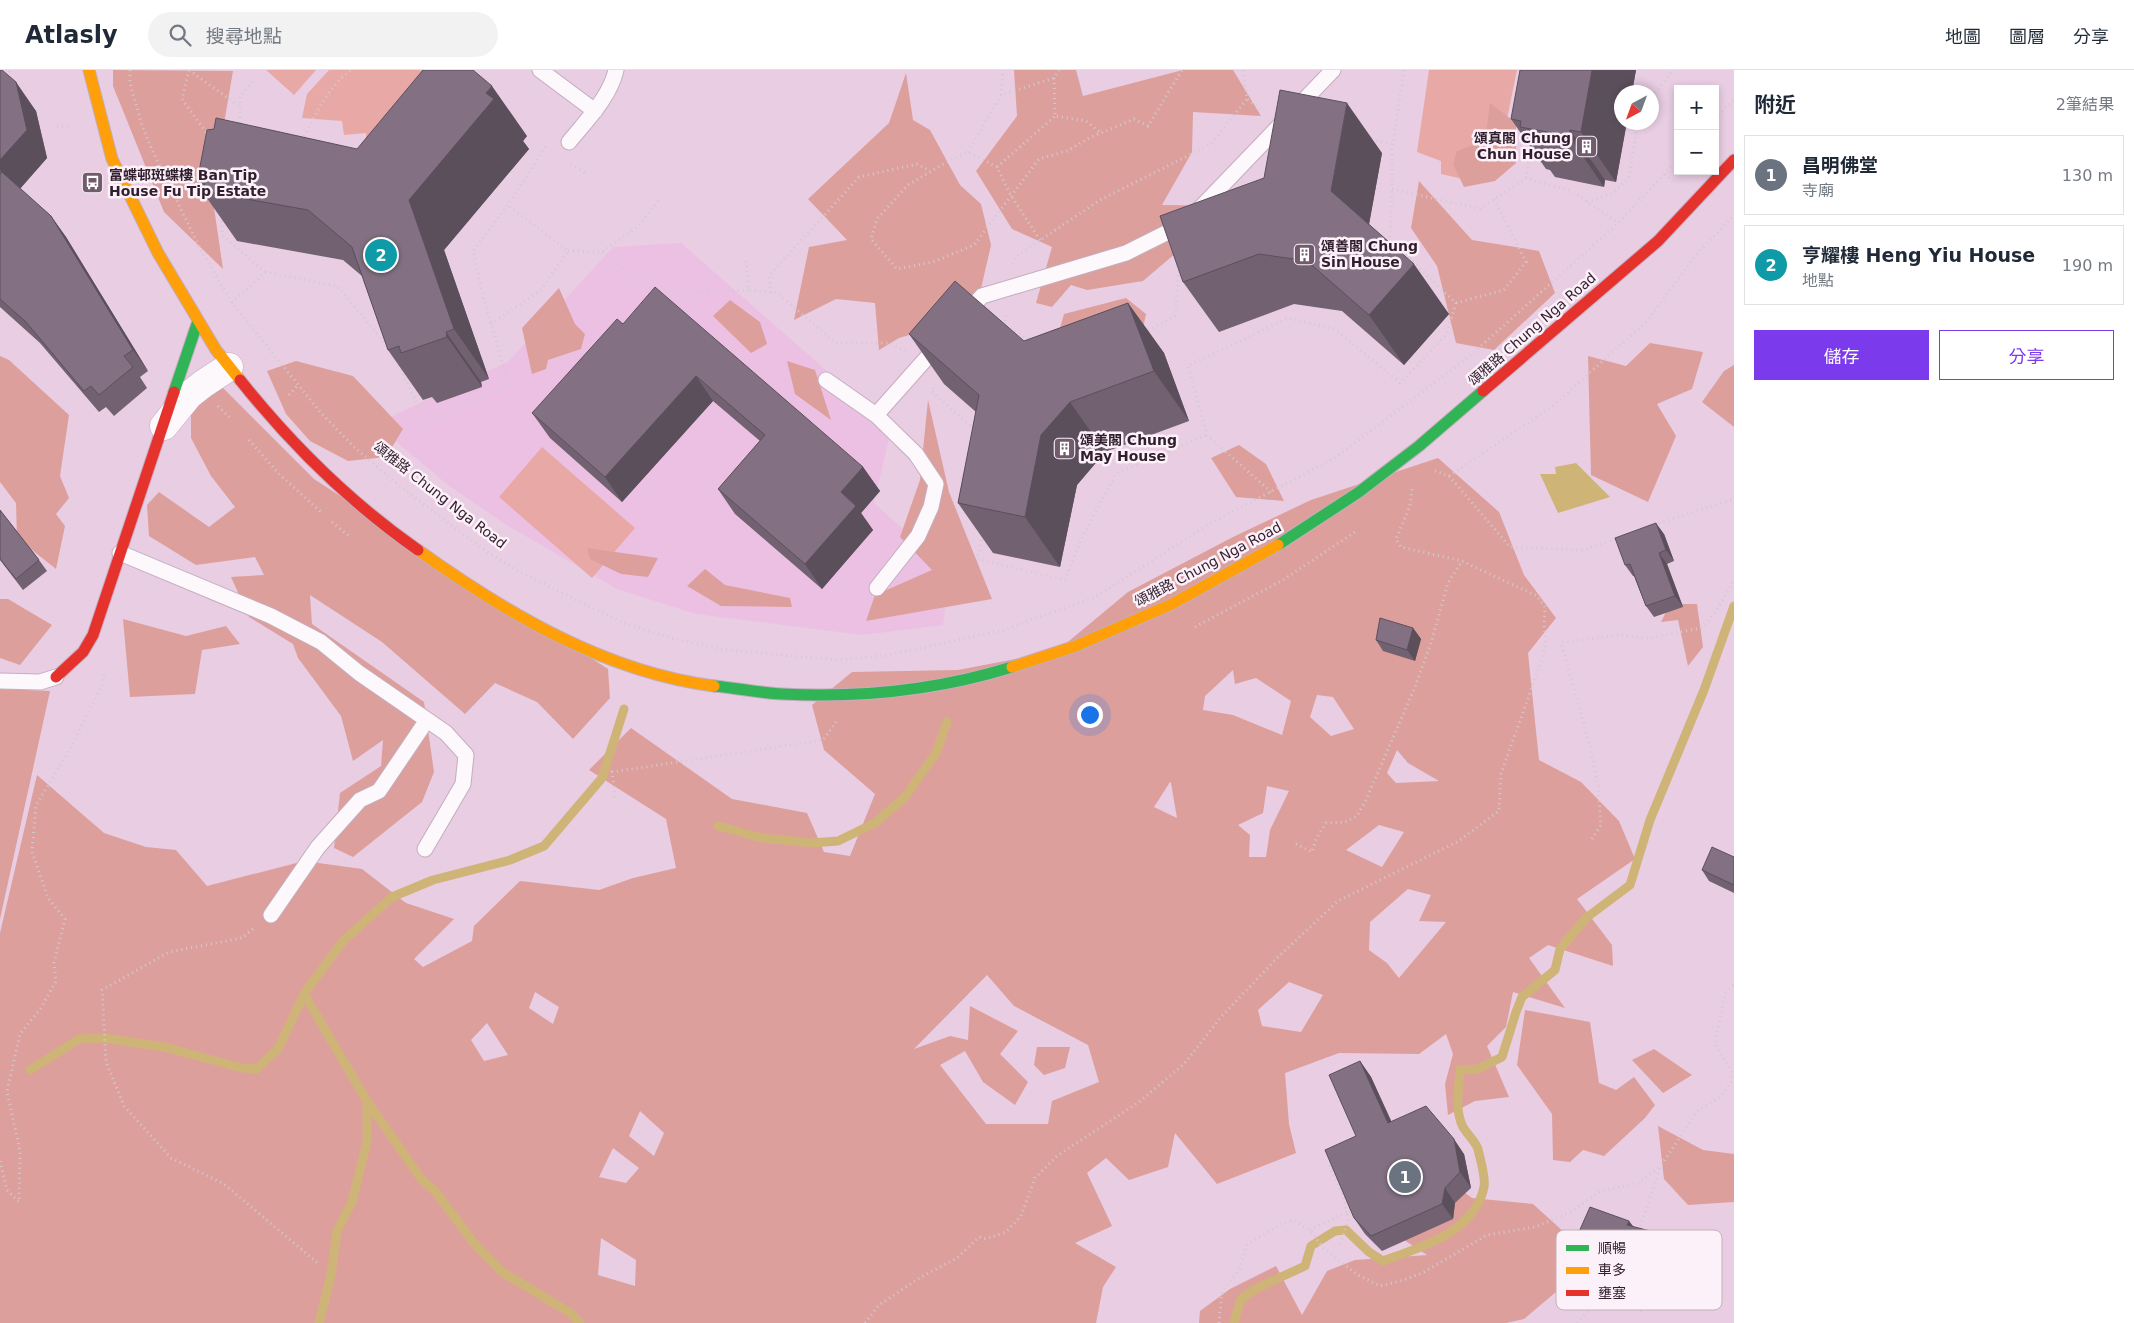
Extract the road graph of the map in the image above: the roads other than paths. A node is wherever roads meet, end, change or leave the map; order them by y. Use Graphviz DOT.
graph roads {
  1 [pos="89,70"];
  2 [pos="540,70"];
  3 [pos="616,70"];
  4 [pos="1333,70"];
  5 [pos="594,111"];
  6 [pos="569,142"];
  7 [pos="1734,160"];
  8 [pos="198,321"];
  9 [pos="229,367"];
  10 [pos="826,380"];
  11 [pos="876,416"];
  12 [pos="164,426"];
  13 [pos="120,553"];
  14 [pos="877,588"];
  15 [pos="56,677"];
  16 [pos="0,682"];
  17 [pos="427,720"];
  18 [pos="425,850"];
  19 [pos="271,915"];
  1 -- 8 [label="street, 頌雅路 Chung Nga Road"];
  2 -- 5 [label="lane"];
  3 -- 5 [label="lane"];
  4 -- 11 [label="lane"];
  5 -- 6 [label="lane"];
  7 -- 9 [label="street, 頌雅路 Chung Nga Road"];
  8 -- 9 [label="street, 頌雅路 Chung Nga Road"];
  8 -- 12 [label="street"];
  9 -- 12 [label="street"];
  10 -- 11 [label="lane"];
  11 -- 14 [label="lane"];
  12 -- 13 [label="street"];
  13 -- 15 [label="street"];
  13 -- 17 [label="lane"];
  15 -- 16 [label="lane"];
  17 -- 18 [label="lane"];
  17 -- 19 [label="lane"];
}
